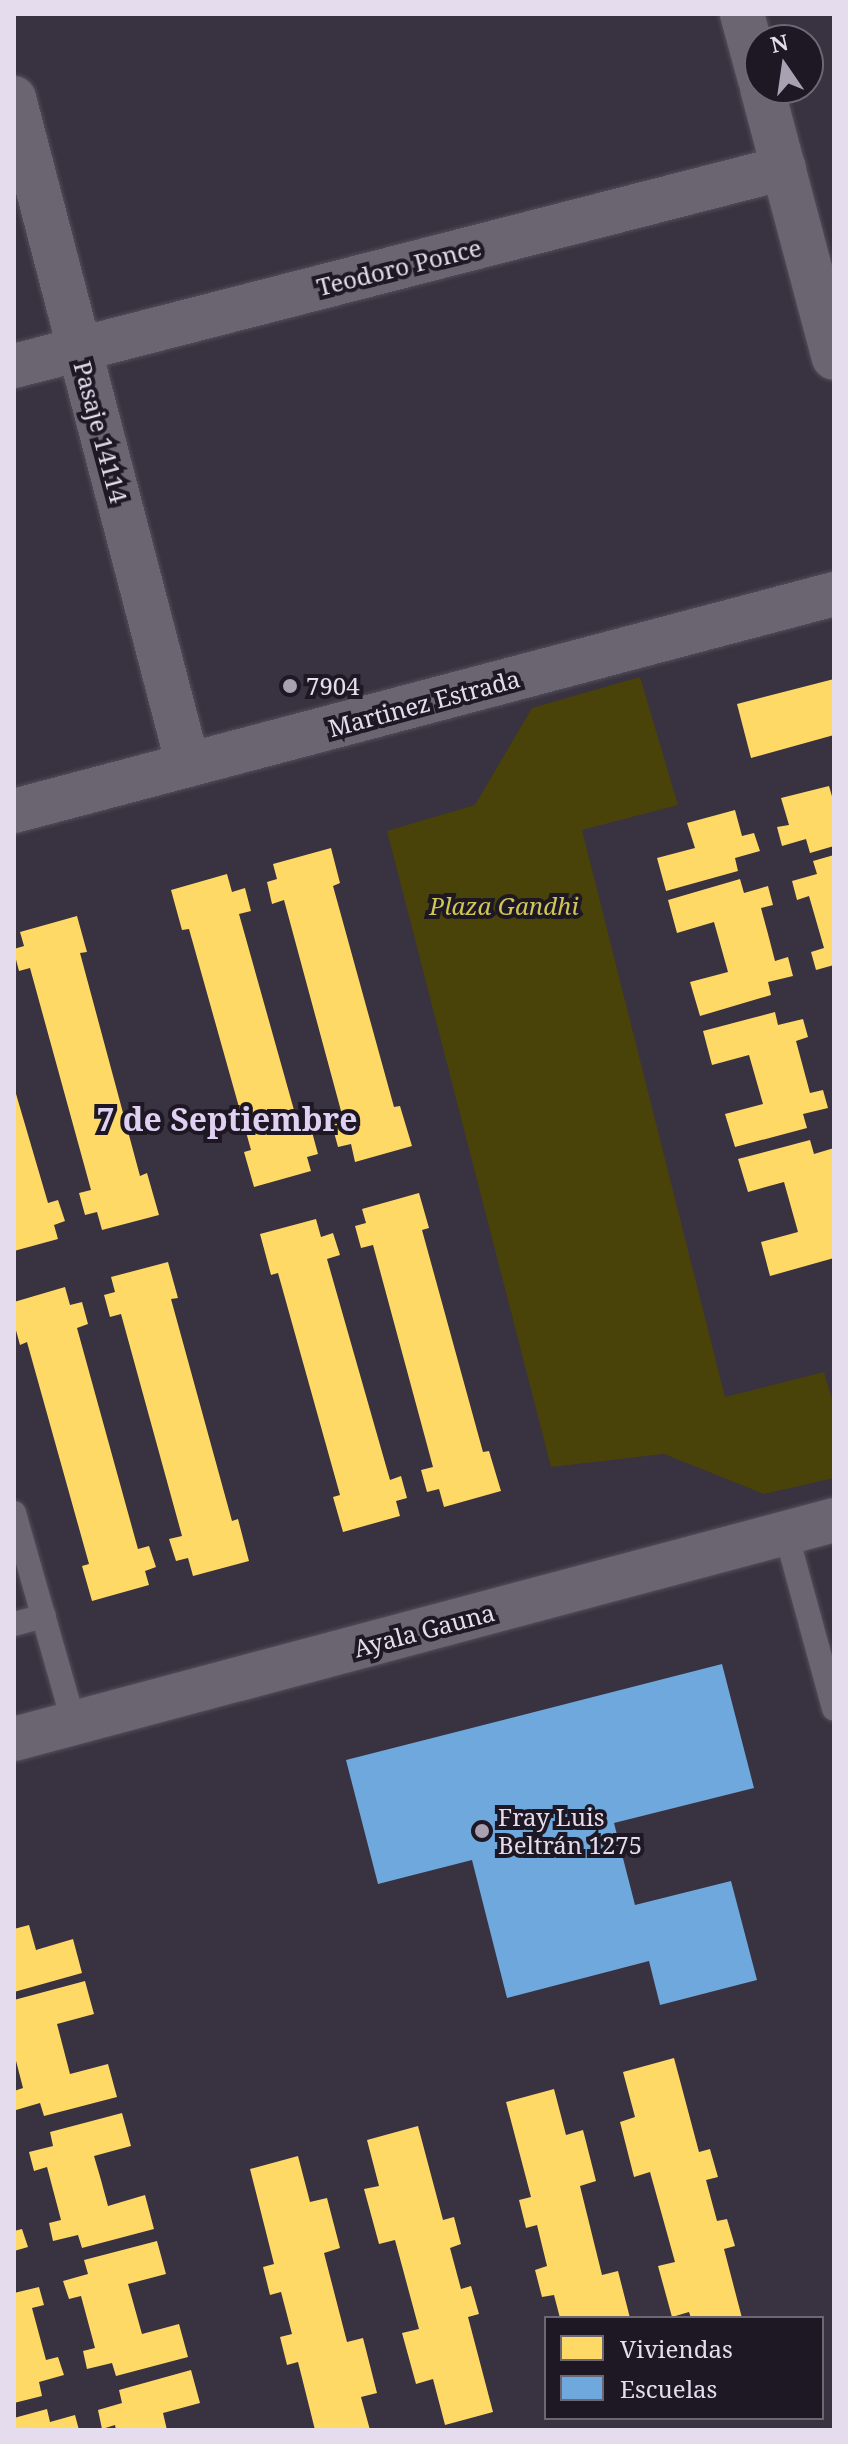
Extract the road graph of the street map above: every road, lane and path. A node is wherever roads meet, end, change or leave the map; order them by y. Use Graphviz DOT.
graph roads {
  1 [pos="14,98"];
  2 [pos="766,104"];
  3 [pos="784,168"];
  4 [pos="79,349"];
  5 [pos="834,358"];
  6 [pos="14,366"];
  7 [pos="834,594"];
  8 [pos="188,765"];
  9 [pos="14,811"];
  10 [pos="14,1513"];
  11 [pos="834,1520"];
  12 [pos="786,1533"];
  13 [pos="44,1616"];
  14 [pos="14,1624"];
  15 [pos="834,1709"];
  16 [pos="74,1723"];
  17 [pos="14,1739"];
  1 -- 4 [label="street, Pasaje 14114"];
  2 -- 3 [label="street"];
  3 -- 4 [label="street, Teodoro Ponce"];
  3 -- 5 [label="street"];
  4 -- 6 [label="street, Teodoro Ponce"];
  4 -- 8 [label="street, Pasaje 14114"];
  7 -- 8 [label="street, Martinez Estrada"];
  8 -- 9 [label="street, Martinez Estrada"];
  10 -- 13 [label="lane"];
  11 -- 12 [label="street, Ayala Gauna"];
  12 -- 15 [label="lane"];
  12 -- 16 [label="street, Ayala Gauna"];
  13 -- 14 [label="lane"];
  13 -- 16 [label="lane"];
  16 -- 17 [label="street, Ayala Gauna"];
}
